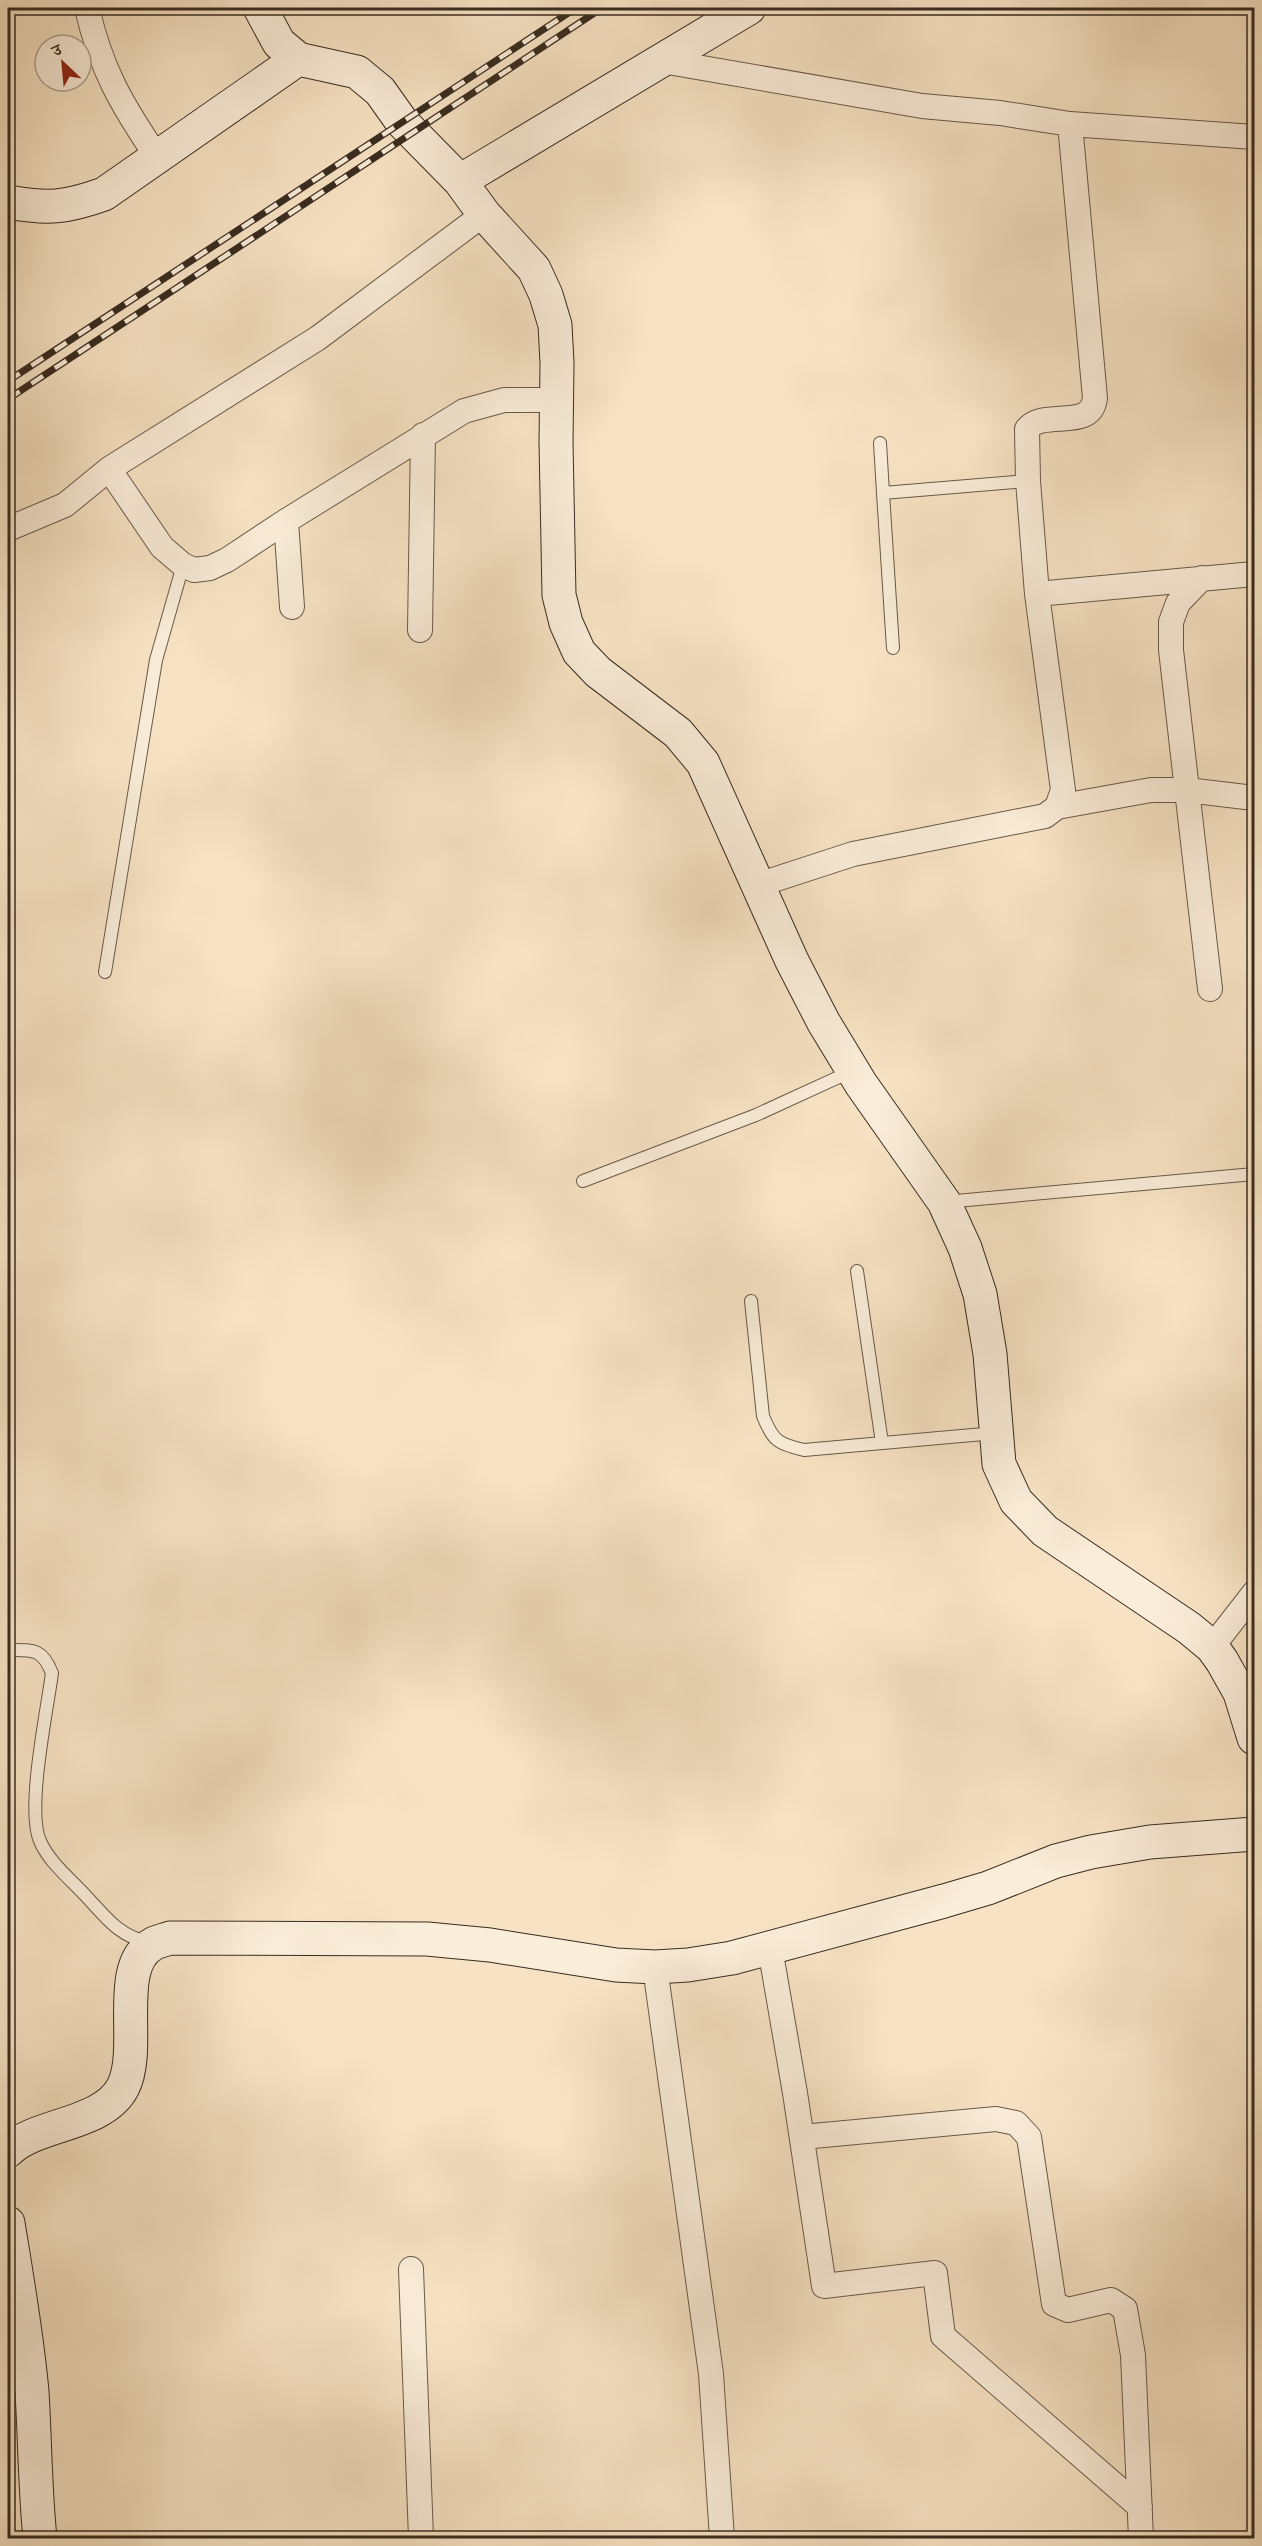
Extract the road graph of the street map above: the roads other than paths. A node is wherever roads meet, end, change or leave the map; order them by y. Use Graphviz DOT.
graph roads {
  1 [pos="87,8"];
  2 [pos="260,8"];
  3 [pos="749,8"];
  4 [pos="298,59"];
  5 [pos="662,61"];
  6 [pos="1070,124"];
  7 [pos="1254,137"];
  8 [pos="157,157"];
  9 [pos="460,181"];
  10 [pos="8,202"];
  11 [pos="484,214"];
  12 [pos="556,400"];
  13 [pos="423,435"];
  14 [pos="880,443"];
  15 [pos="110,469"];
  16 [pos="1028,481"];
  17 [pos="883,493"];
  18 [pos="285,521"];
  19 [pos="8,529"];
  20 [pos="183,565"];
  21 [pos="1254,574"];
  22 [pos="1202,578"];
  23 [pos="1037,594"];
  24 [pos="292,607"];
  25 [pos="420,630"];
  26 [pos="893,648"];
  27 [pos="1187,790"];
  28 [pos="1254,798"];
  29 [pos="1057,807"];
  30 [pos="758,885"];
  31 [pos="105,972"];
  32 [pos="1210,989"];
  33 [pos="853,1071"];
  34 [pos="1254,1174"];
  35 [pos="583,1181"];
  36 [pos="944,1202"];
  37 [pos="857,1271"];
  38 [pos="751,1301"];
  39 [pos="996,1433"];
  40 [pos="882,1443"];
  41 [pos="1254,1593"];
  42 [pos="1212,1647"];
  43 [pos="8,1650"];
  44 [pos="1254,1738"];
  45 [pos="1254,1834"];
  46 [pos="1254,1839"];
  47 [pos="152,1944"];
  48 [pos="770,1948"];
  49 [pos="655,1967"];
  50 [pos="802,2137"];
  51 [pos="8,2151"];
  52 [pos="8,2223"];
  53 [pos="411,2269"];
  54 [pos="1140,2508"];
  55 [pos="40,2538"];
  56 [pos="421,2538"];
  57 [pos="722,2538"];
  58 [pos="1142,2538"];
  1 -- 8 [label="street"];
  2 -- 4 [label="street"];
  3 -- 5 [label="street"];
  4 -- 8 [label="street"];
  4 -- 9 [label="street"];
  5 -- 6 [label="street"];
  5 -- 9 [label="street"];
  6 -- 7 [label="street"];
  6 -- 16 [label="street"];
  8 -- 10 [label="street"];
  9 -- 11 [label="street"];
  11 -- 12 [label="street"];
  11 -- 15 [label="street"];
  12 -- 13 [label="street"];
  12 -- 30 [label="street"];
  13 -- 18 [label="street"];
  13 -- 25 [label="street"];
  14 -- 17 [label="lane"];
  15 -- 19 [label="street"];
  15 -- 20 [label="street"];
  16 -- 17 [label="lane"];
  16 -- 23 [label="street"];
  17 -- 26 [label="lane"];
  18 -- 20 [label="street"];
  18 -- 24 [label="street"];
  20 -- 31 [label="lane"];
  21 -- 22 [label="street"];
  22 -- 23 [label="street"];
  22 -- 27 [label="street"];
  23 -- 29 [label="street"];
  27 -- 28 [label="street"];
  27 -- 29 [label="street"];
  27 -- 32 [label="street"];
  29 -- 30 [label="street"];
  30 -- 33 [label="street"];
  33 -- 35 [label="lane"];
  33 -- 36 [label="street"];
  34 -- 36 [label="lane"];
  36 -- 39 [label="street"];
  37 -- 40 [label="lane"];
  38 -- 40 [label="lane"];
  39 -- 40 [label="lane"];
  39 -- 42 [label="street"];
  41 -- 42 [label="street"];
  42 -- 44 [label="street"];
  43 -- 47 [label="lane"];
  45 -- 46 [label="lane"];
  45 -- 48 [label="street"];
  47 -- 49 [label="street"];
  47 -- 51 [label="street"];
  48 -- 49 [label="street"];
  48 -- 50 [label="street"];
  49 -- 57 [label="street"];
  50 -- 54 [label="street"];
  50 -- 54 [label="street"];
  52 -- 55 [label="street"];
  53 -- 56 [label="street"];
  54 -- 58 [label="street"];
}
